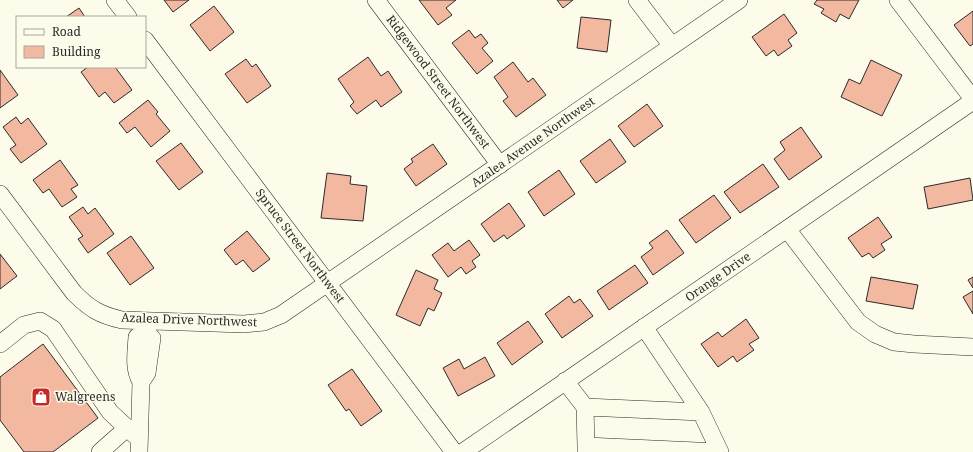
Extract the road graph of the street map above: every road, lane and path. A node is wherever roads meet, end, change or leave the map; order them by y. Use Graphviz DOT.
graph roads {
  1 [pos="115,0"];
  2 [pos="376,0"];
  3 [pos="637,0"];
  4 [pos="739,0"];
  5 [pos="898,0"];
  6 [pos="127,16"];
  7 [pos="146,41"];
  8 [pos="672,46"];
  9 [pos="973,100"];
  10 [pos="500,165"];
  11 [pos="0,194"];
  12 [pos="786,229"];
  13 [pos="328,283"];
  14 [pos="145,326"];
  15 [pos="644,327"];
  16 [pos="0,344"];
  17 [pos="973,347"];
  18 [pos="565,382"];
  19 [pos="585,407"];
  20 [pos="701,412"];
  21 [pos="135,440"];
  22 [pos="586,449"];
  23 [pos="100,452"];
  24 [pos="454,452"];
  25 [pos="463,452"];
  26 [pos="719,452"];
  1 -- 6 [label="street"];
  2 -- 10 [label="street, Ridgewood Street Northwest"];
  3 -- 8 [label="street"];
  4 -- 8 [label="street, Azalea Avenue Northwest"];
  5 -- 9 [label="street"];
  7 -- 13 [label="street, Spruce Street Northwest"];
  8 -- 10 [label="street, Azalea Avenue Northwest"];
  9 -- 12 [label="street, Orange Drive"];
  10 -- 13 [label="street, Azalea Avenue Northwest"];
  11 -- 14 [label="street, Azalea Drive Northwest"];
  12 -- 15 [label="street, Orange Drive"];
  12 -- 17 [label="street"];
  13 -- 14 [label="street, Azalea Drive Northwest"];
  13 -- 24 [label="street, Spruce Street Northwest"];
  14 -- 21 [label="street"];
  15 -- 18 [label="street, Orange Drive"];
  15 -- 20 [label="street"];
  16 -- 21 [label="street"];
  18 -- 19 [label="street"];
  18 -- 25 [label="street, Orange Drive"];
  19 -- 20 [label="street"];
  19 -- 22 [label="street"];
  20 -- 26 [label="street"];
  21 -- 23 [label="street"];
  22 -- 26 [label="street"];
}
